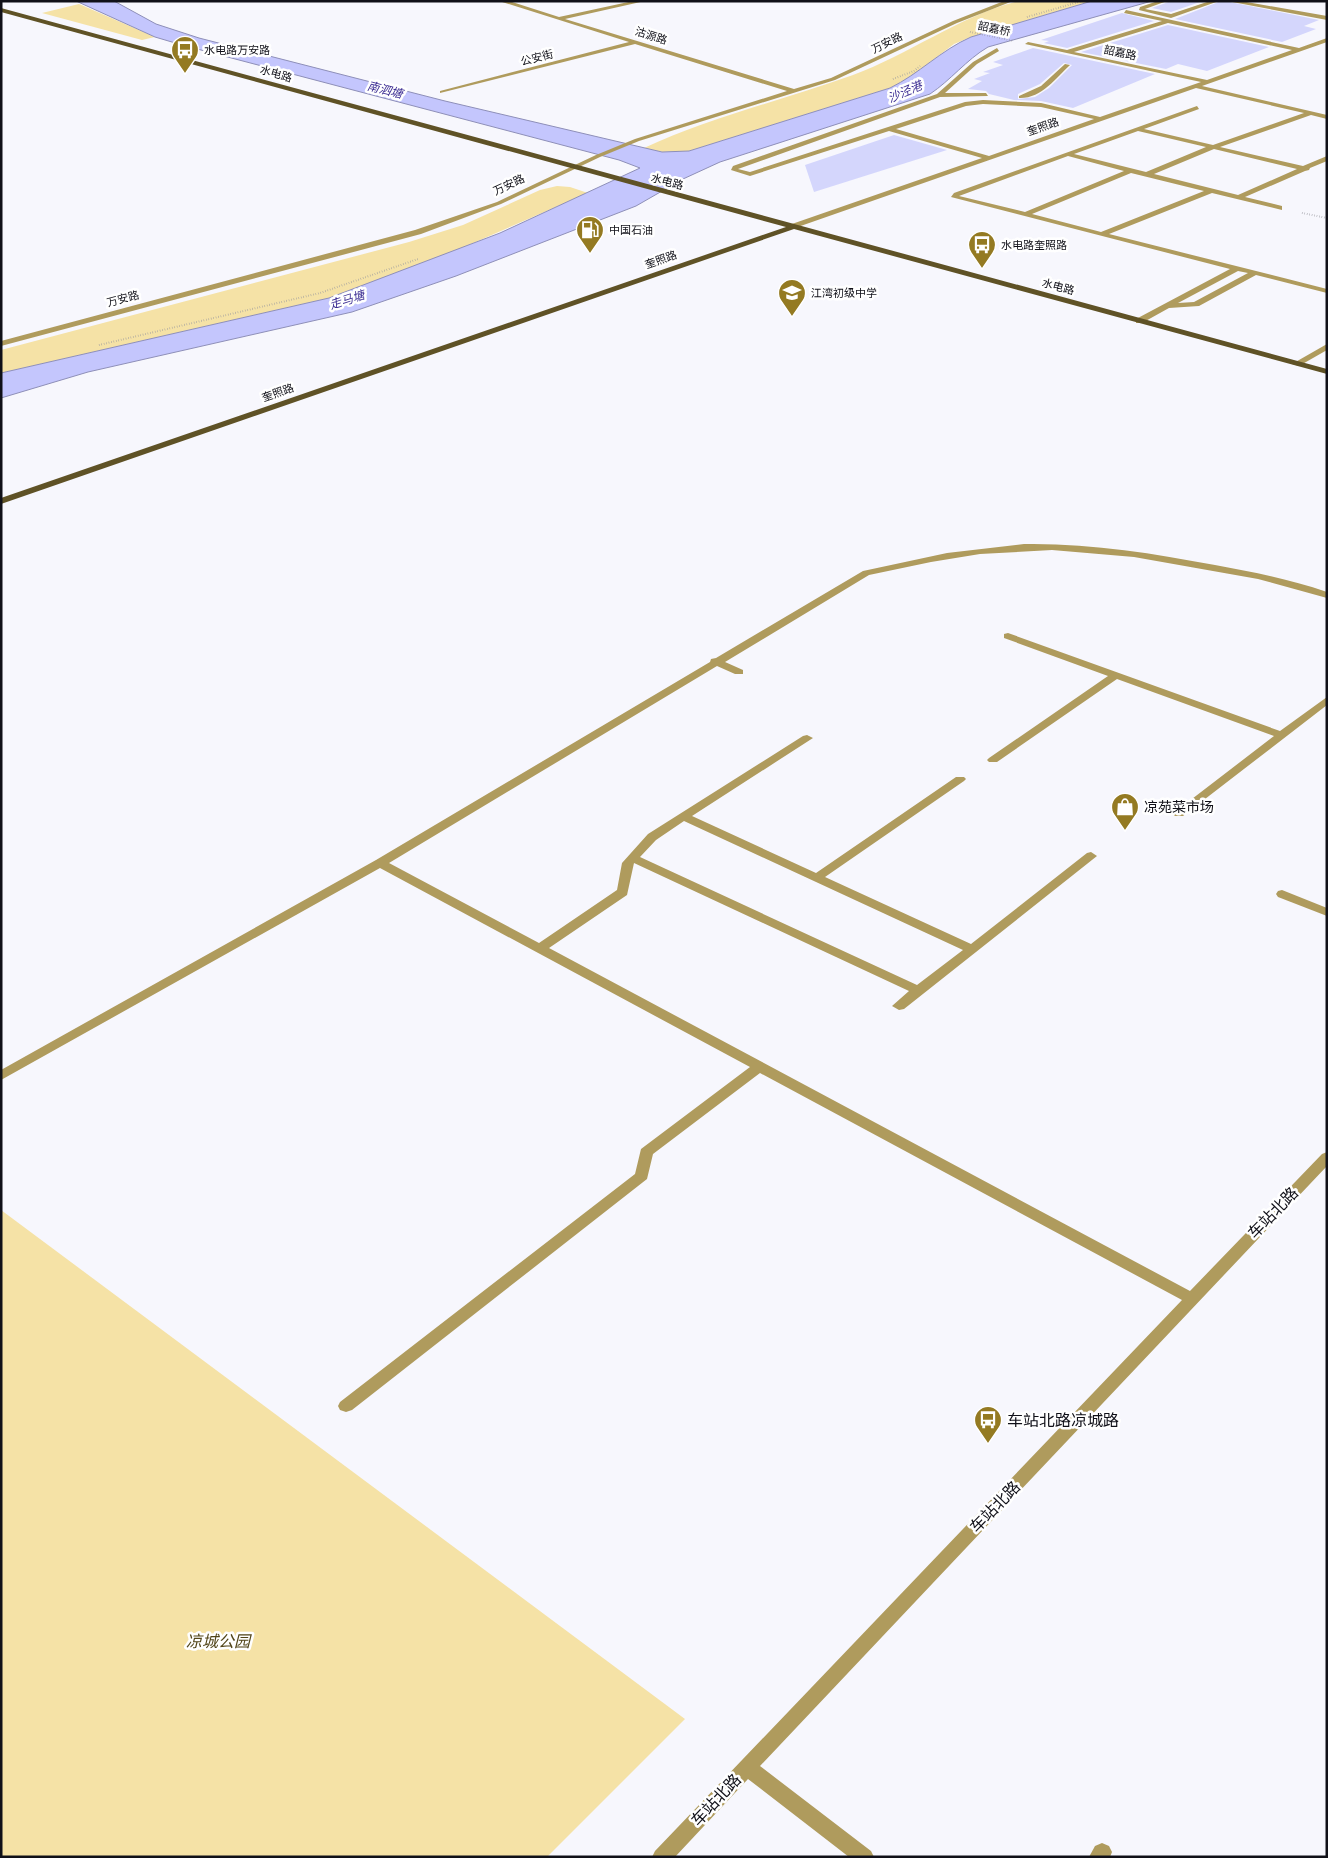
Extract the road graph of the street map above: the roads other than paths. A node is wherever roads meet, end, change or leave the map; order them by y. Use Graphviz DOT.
graph roads {
  1 [pos="502,1"];
  2 [pos="642,1"];
  3 [pos="1010,1"];
  4 [pos="1164,1"];
  5 [pos="1216,1"];
  6 [pos="1230,1"];
  7 [pos="1,10"];
  8 [pos="1126,12"];
  9 [pos="560,18"];
  10 [pos="1327,18"];
  11 [pos="1168,21"];
  12 [pos="1327,40"];
  13 [pos="637,42"];
  14 [pos="1028,44"];
  15 [pos="997,50"];
  16 [pos="1300,50"];
  17 [pos="1068,52"];
  18 [pos="1067,65"];
  19 [pos="1209,82"];
  20 [pos="1196,86"];
  21 [pos="793,91"];
  22 [pos="442,92"];
  23 [pos="939,95"];
  24 [pos="1021,97"];
  25 [pos="1041,104"];
  26 [pos="1197,108"];
  27 [pos="1327,111"];
  28 [pos="1314,114"];
  29 [pos="1327,117"];
  30 [pos="1100,119"];
  31 [pos="865,122"];
  32 [pos="890,129"];
  33 [pos="1136,130"];
  34 [pos="1213,147"];
  35 [pos="781,151"];
  36 [pos="1066,154"];
  37 [pos="803,156"];
  38 [pos="988,158"];
  39 [pos="1327,158"];
  40 [pos="572,168"];
  41 [pos="1305,168"];
  42 [pos="1129,171"];
  43 [pos="1146,175"];
  44 [pos="1211,191"];
  45 [pos="1238,198"];
  46 [pos="1280,208"];
  47 [pos="1028,215"];
  48 [pos="792,227"];
  49 [pos="1102,234"];
  50 [pos="1237,268"];
  51 [pos="1255,273"];
  52 [pos="1327,291"];
  53 [pos="1168,306"];
  54 [pos="1139,321"];
  55 [pos="1,344"];
  56 [pos="1327,346"];
  57 [pos="1296,364"];
  58 [pos="1327,372"];
  59 [pos="1,501"];
  60 [pos="1325,593"];
  61 [pos="1008,636"];
  62 [pos="715,662"];
  63 [pos="739,672"];
  64 [pos="1116,676"];
  65 [pos="1327,700"];
  66 [pos="1282,735"];
  67 [pos="807,738"];
  68 [pos="993,760"];
  69 [pos="960,779"];
  70 [pos="1179,814"];
  71 [pos="684,817"];
  72 [pos="1091,856"];
  73 [pos="632,858"];
  74 [pos="380,863"];
  75 [pos="816,878"];
  76 [pos="1282,894"];
  77 [pos="1327,912"];
  78 [pos="542,948"];
  79 [pos="972,949"];
  80 [pos="919,991"];
  81 [pos="899,1006"];
  82 [pos="760,1066"];
  83 [pos="1,1076"];
  84 [pos="1327,1157"];
  85 [pos="1192,1299"];
  86 [pos="346,1406"];
  87 [pos="748,1767"];
  88 [pos="662,1857"];
  89 [pos="864,1857"];
  1 -- 9 [label="street, 沽源路"];
  2 -- 9 [label="street"];
  3 -- 21 [label="street, 万安路"];
  4 -- 5 [label="street"];
  6 -- 10 [label="street"];
  7 -- 40 [label="main road, 水电路"];
  8 -- 11 [label="street"];
  9 -- 13 [label="street, 沽源路"];
  11 -- 16 [label="street"];
  11 -- 17 [label="street"];
  12 -- 16 [label="street, 奎照路"];
  13 -- 21 [label="street, 沽源路"];
  13 -- 22 [label="street, 公安街"];
  14 -- 17 [label="street, 韶嘉路"];
  15 -- 23 [label="street"];
  16 -- 19 [label="street, 奎照路"];
  17 -- 19 [label="street, 韶嘉路"];
  18 -- 24 [label="street"];
  19 -- 20 [label="street, 奎照路"];
  20 -- 28 [label="street"];
  20 -- 30 [label="street, 奎照路"];
  21 -- 40 [label="street, 万安路"];
  23 -- 24 [label="street"];
  23 -- 31 [label="street"];
  24 -- 25 [label="street"];
  25 -- 30 [label="street"];
  25 -- 32 [label="street"];
  26 -- 33 [label="street"];
  27 -- 28 [label="street"];
  28 -- 29 [label="street"];
  28 -- 34 [label="street"];
  30 -- 38 [label="street, 奎照路"];
  31 -- 32 [label="street"];
  31 -- 35 [label="street"];
  32 -- 37 [label="street"];
  32 -- 38 [label="street"];
  33 -- 34 [label="street"];
  33 -- 36 [label="street"];
  34 -- 41 [label="street"];
  34 -- 43 [label="street"];
  35 -- 37 [label="street"];
  35 -- 37 [label="street"];
  36 -- 42 [label="street"];
  36 -- 47 [label="street"];
  38 -- 48 [label="street, 奎照路"];
  39 -- 41 [label="street"];
  40 -- 48 [label="main road, 水电路"];
  40 -- 55 [label="street, 万安路"];
  41 -- 45 [label="street"];
  42 -- 43 [label="street"];
  42 -- 47 [label="street"];
  43 -- 44 [label="street"];
  44 -- 45 [label="street"];
  44 -- 49 [label="street"];
  45 -- 46 [label="street"];
  47 -- 49 [label="street"];
  48 -- 54 [label="main road, 水电路"];
  48 -- 59 [label="main road, 奎照路"];
  49 -- 50 [label="street"];
  50 -- 51 [label="street"];
  50 -- 53 [label="street"];
  51 -- 52 [label="street"];
  51 -- 53 [label="street"];
  53 -- 54 [label="street"];
  54 -- 57 [label="main road, 水电路"];
  56 -- 57 [label="street"];
  57 -- 58 [label="main road, 水电路"];
  60 -- 62 [label="street"];
  61 -- 64 [label="street"];
  62 -- 63 [label="street"];
  62 -- 74 [label="street"];
  64 -- 66 [label="street"];
  64 -- 68 [label="street"];
  65 -- 66 [label="street"];
  66 -- 70 [label="street"];
  67 -- 71 [label="street"];
  69 -- 75 [label="street"];
  71 -- 73 [label="street"];
  71 -- 75 [label="street"];
  72 -- 79 [label="street"];
  73 -- 78 [label="street"];
  73 -- 80 [label="street"];
  74 -- 78 [label="street"];
  74 -- 83 [label="street"];
  75 -- 79 [label="street"];
  76 -- 77 [label="street"];
  78 -- 82 [label="street"];
  79 -- 80 [label="street"];
  80 -- 81 [label="street"];
  82 -- 85 [label="street"];
  82 -- 86 [label="street"];
  84 -- 85 [label="street, 车站北路"];
  85 -- 87 [label="street, 车站北路"];
  87 -- 88 [label="street, 车站北路"];
  87 -- 89 [label="street"];
}
